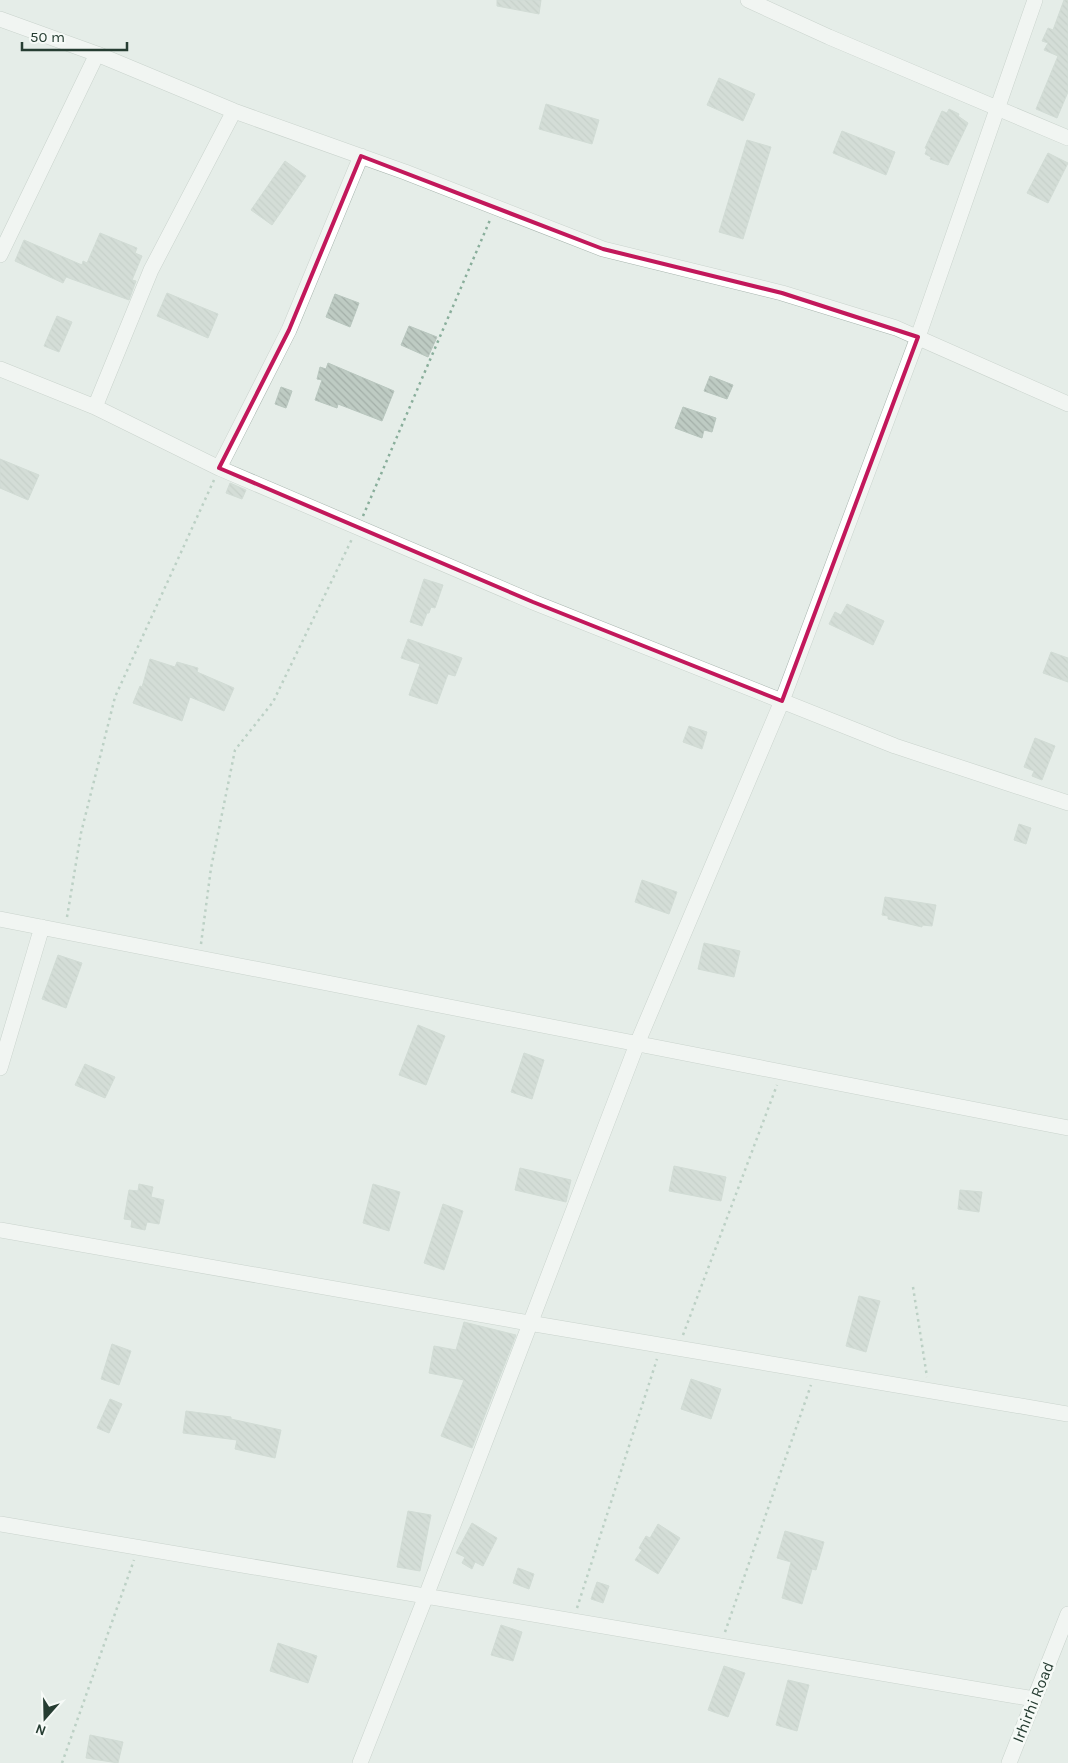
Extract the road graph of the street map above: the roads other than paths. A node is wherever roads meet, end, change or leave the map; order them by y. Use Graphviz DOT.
graph roads {
  1 [pos="748,0"];
  2 [pos="1035,0"];
  3 [pos="0,19"];
  4 [pos="97,54"];
  5 [pos="997,108"];
  6 [pos="234,111"];
  7 [pos="1068,138"];
  8 [pos="361,156"];
  9 [pos="0,255"];
  10 [pos="918,337"];
  11 [pos="0,369"];
  12 [pos="1068,404"];
  13 [pos="95,407"];
  14 [pos="219,468"];
  15 [pos="782,701"];
  16 [pos="1068,803"];
  17 [pos="0,918"];
  18 [pos="42,927"];
  19 [pos="637,1044"];
  20 [pos="0,1068"];
  21 [pos="1068,1128"];
  22 [pos="0,1230"];
  23 [pos="529,1323"];
  24 [pos="1068,1414"];
  25 [pos="0,1524"];
  26 [pos="426,1596"];
  27 [pos="1068,1614"];
  28 [pos="1034,1699"];
  29 [pos="360,1763"];
  30 [pos="1009,1763"];
  1 -- 5 [label="street"];
  2 -- 5 [label="street"];
  3 -- 4 [label="street"];
  4 -- 6 [label="street"];
  4 -- 9 [label="street"];
  5 -- 7 [label="street"];
  5 -- 10 [label="street"];
  6 -- 8 [label="street"];
  6 -- 13 [label="street"];
  8 -- 10 [label="street"];
  8 -- 14 [label="street"];
  10 -- 12 [label="street"];
  10 -- 15 [label="street"];
  11 -- 13 [label="street"];
  13 -- 14 [label="street"];
  14 -- 15 [label="street"];
  15 -- 16 [label="street"];
  15 -- 19 [label="street"];
  17 -- 18 [label="street"];
  18 -- 19 [label="street"];
  18 -- 20 [label="street"];
  19 -- 21 [label="street"];
  19 -- 23 [label="street"];
  22 -- 23 [label="street"];
  23 -- 24 [label="street"];
  23 -- 26 [label="street"];
  25 -- 26 [label="street"];
  26 -- 28 [label="street"];
  26 -- 29 [label="street"];
  27 -- 28 [label="street, Irhirhi Road"];
  28 -- 30 [label="street, Irhirhi Road"];
}
